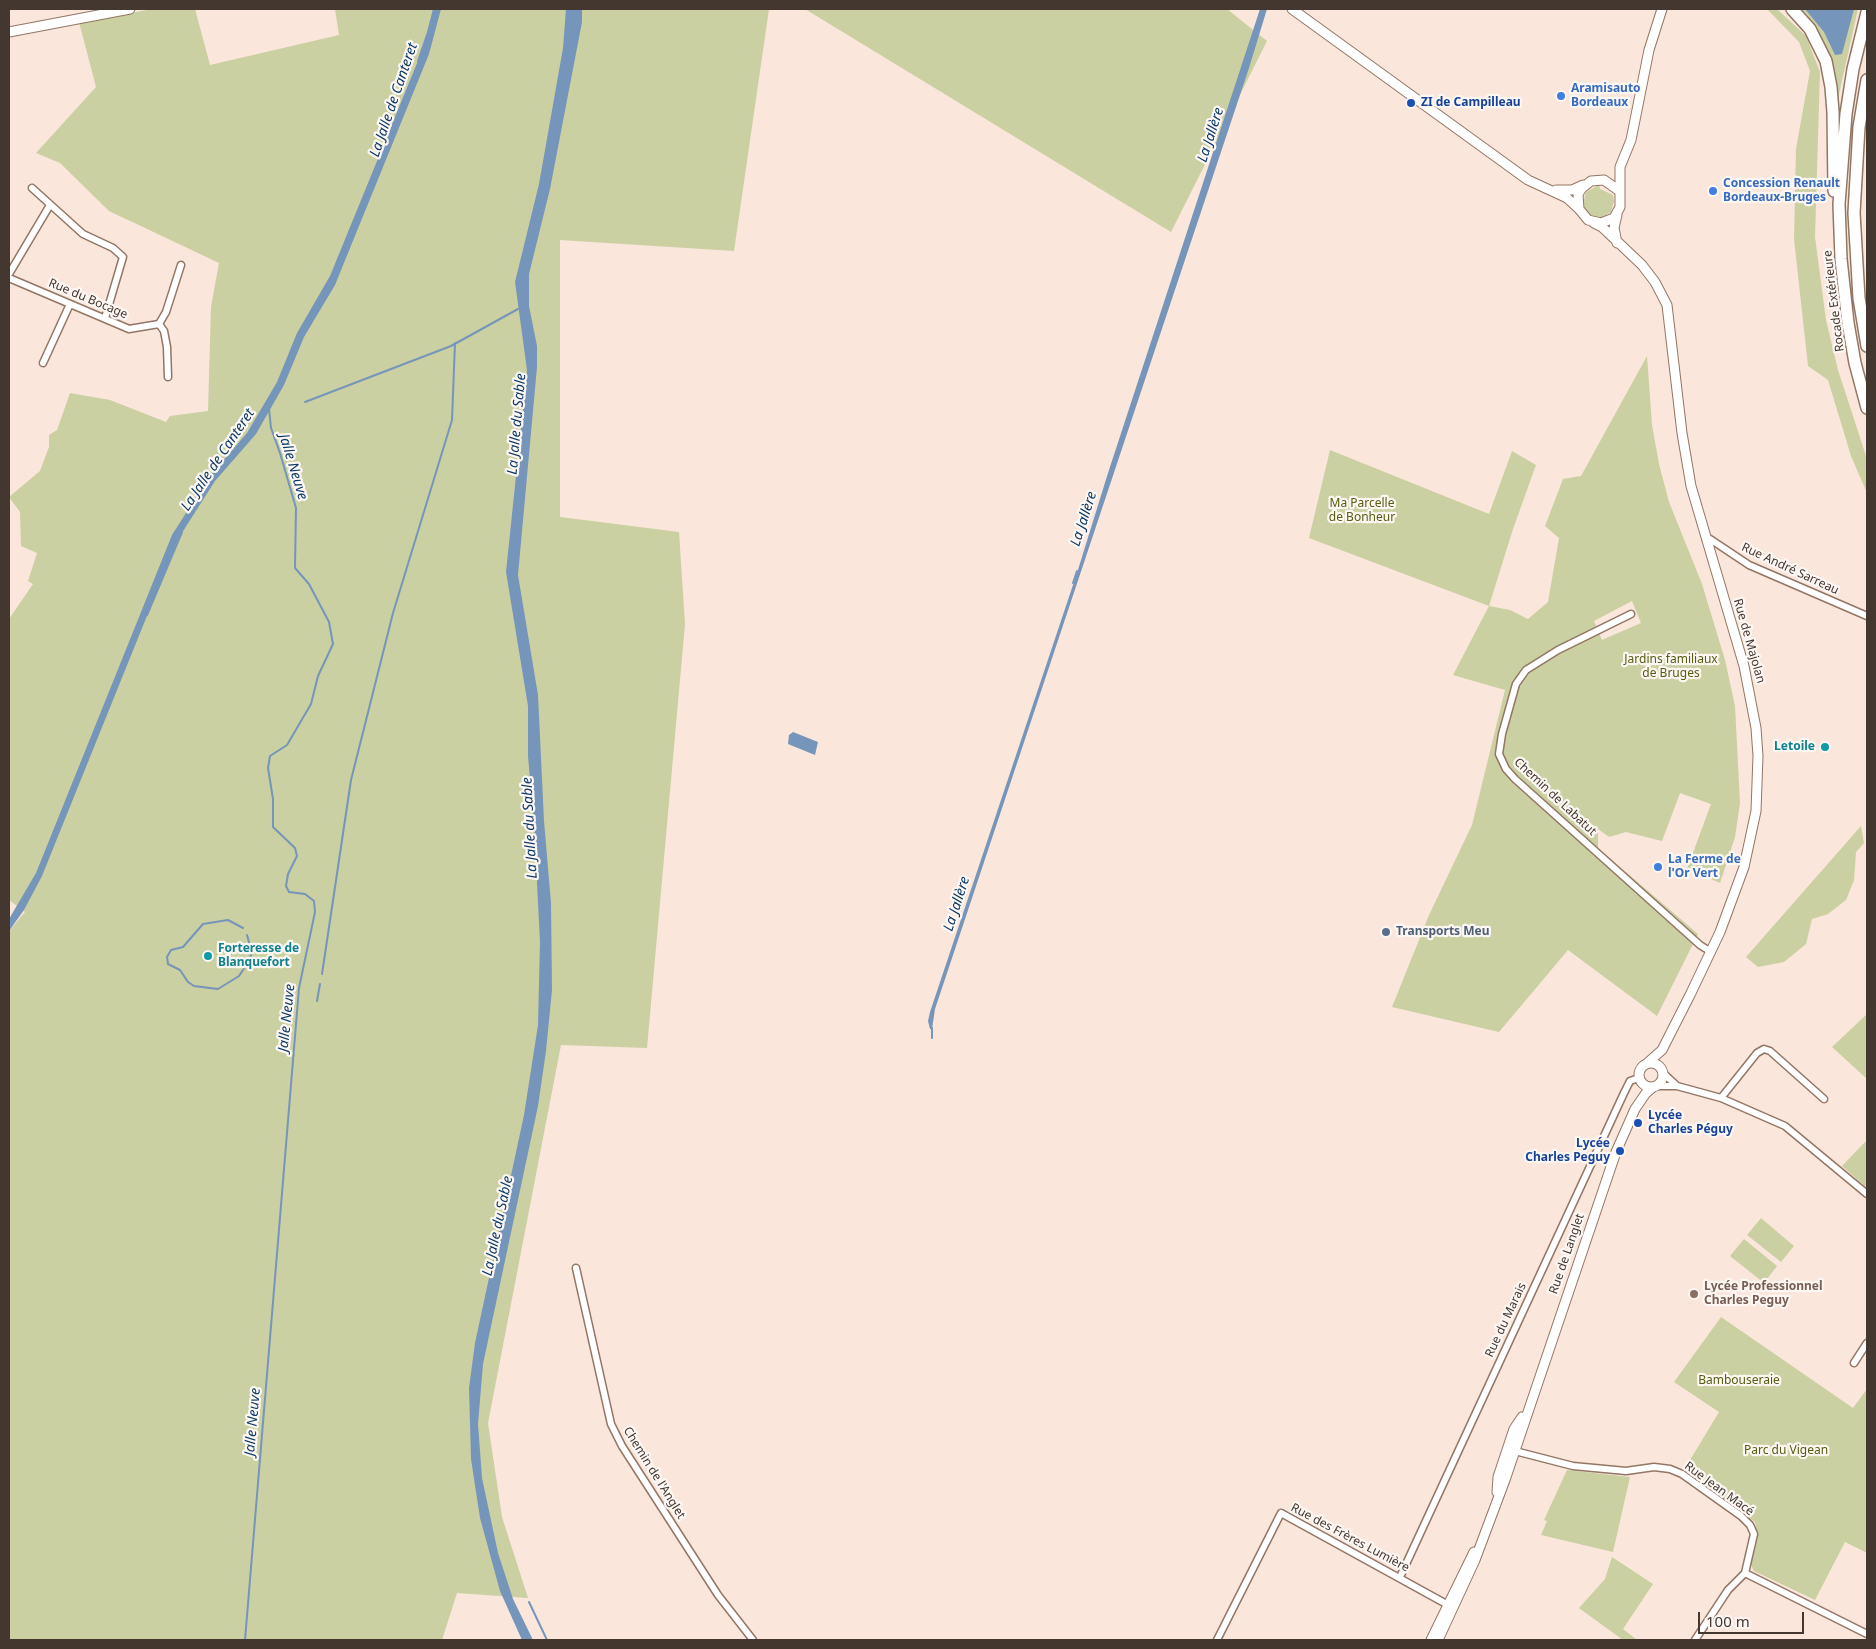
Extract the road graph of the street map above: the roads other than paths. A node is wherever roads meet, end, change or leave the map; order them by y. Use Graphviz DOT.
graph roads {
  1 [pos="130,9"];
  2 [pos="1292,9"];
  3 [pos="1662,9"];
  4 [pos="1792,9"];
  5 [pos="1867,12"];
  6 [pos="9,32"];
  7 [pos="1867,80"];
  8 [pos="1620,167"];
  9 [pos="1598,179"];
  10 [pos="1587,182"];
  11 [pos="32,188"];
  12 [pos="1548,189"];
  13 [pos="1618,190"];
  14 [pos="50,205"];
  15 [pos="1579,209"];
  16 [pos="1618,212"];
  17 [pos="1594,223"];
  18 [pos="1617,244"];
  19 [pos="1841,258"];
  20 [pos="181,264"];
  21 [pos="9,274"];
  22 [pos="9,278"];
  23 [pos="70,304"];
  24 [pos="105,318"];
  25 [pos="159,324"];
  26 [pos="1867,346"];
  27 [pos="43,363"];
  28 [pos="168,377"];
  29 [pos="1867,408"];
  30 [pos="1706,540"];
  31 [pos="1631,614"];
  32 [pos="1867,616"];
  33 [pos="1711,952"];
  34 [pos="1662,1050"];
  35 [pos="1645,1065"];
  36 [pos="1662,1070"];
  37 [pos="1639,1078"];
  38 [pos="1677,1086"];
  39 [pos="1654,1087"];
  40 [pos="1721,1098"];
  41 [pos="1824,1099"];
  42 [pos="1635,1109"];
  43 [pos="1867,1194"];
  44 [pos="576,1268"];
  45 [pos="1867,1343"];
  46 [pos="1854,1363"];
  47 [pos="1511,1450"];
  48 [pos="1745,1574"];
  49 [pos="1400,1577"];
  50 [pos="1450,1606"];
  51 [pos="1867,1634"];
  52 [pos="753,1640"];
  53 [pos="1217,1640"];
  54 [pos="1431,1640"];
  55 [pos="1438,1640"];
  56 [pos="1695,1640"];
  1 -- 6 [label="street"];
  2 -- 12 [label="street"];
  3 -- 8 [label="street"];
  4 -- 19 [label="highway"];
  5 -- 19 [label="highway, Rocade Extérieure"];
  7 -- 26 [label="highway"];
  8 -- 9 [label="street"];
  8 -- 13 [label="street"];
  9 -- 10 [label="street"];
  9 -- 13 [label="street"];
  10 -- 12 [label="street"];
  10 -- 15 [label="street"];
  11 -- 14 [label="street"];
  12 -- 15 [label="street"];
  13 -- 16 [label="street"];
  14 -- 21 [label="street"];
  14 -- 24 [label="street"];
  15 -- 17 [label="street"];
  16 -- 17 [label="street"];
  16 -- 18 [label="street"];
  17 -- 18 [label="street, Rue de Majolan"];
  18 -- 30 [label="street, Rue de Majolan"];
  19 -- 29 [label="highway, Rocade Extérieure"];
  20 -- 25 [label="street"];
  22 -- 23 [label="street, Rue du Bocage"];
  23 -- 24 [label="street, Rue du Bocage"];
  23 -- 27 [label="street"];
  24 -- 25 [label="street, Rue du Bocage"];
  25 -- 28 [label="street"];
  30 -- 32 [label="street, Rue André Sarreau"];
  30 -- 33 [label="street, Rue de Majolan"];
  31 -- 33 [label="street, Chemin de Labatut"];
  33 -- 34 [label="street, Rue de Majolan"];
  34 -- 35 [label="street, Rue de Majolan"];
  34 -- 36 [label="street, Rue de Majolan"];
  35 -- 36 [label="street"];
  35 -- 37 [label="street"];
  36 -- 38 [label="street"];
  36 -- 39 [label="street"];
  37 -- 39 [label="street"];
  37 -- 42 [label="street, Rue de Langlet"];
  37 -- 49 [label="street, Rue du Marais"];
  38 -- 39 [label="street"];
  38 -- 40 [label="street"];
  39 -- 42 [label="street, Rue de Langlet"];
  40 -- 41 [label="street"];
  40 -- 43 [label="street"];
  42 -- 47 [label="street, Rue de Langlet"];
  44 -- 52 [label="street, Chemin de l'Anglet"];
  45 -- 46 [label="street"];
  47 -- 48 [label="street, Rue Jean Macé"];
  47 -- 50 [label="street, Rue de Langlet"];
  48 -- 51 [label="street"];
  48 -- 56 [label="street"];
  49 -- 50 [label="street, Rue des Frères Lumière"];
  49 -- 53 [label="street, Rue des Frères Lumière"];
  50 -- 54 [label="street, Rue de Langlet"];
  50 -- 55 [label="street, Rue de Langlet"];
}
